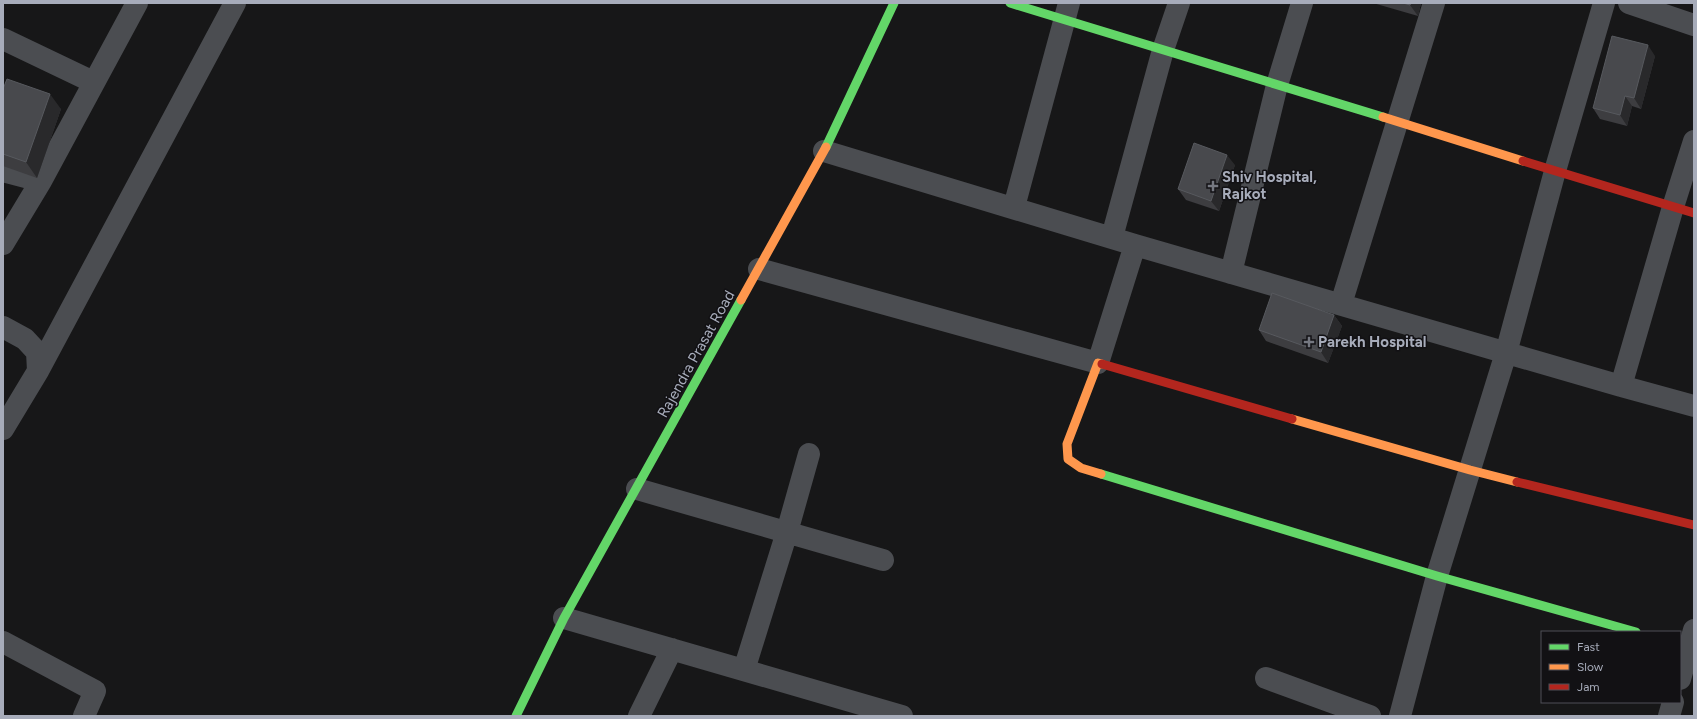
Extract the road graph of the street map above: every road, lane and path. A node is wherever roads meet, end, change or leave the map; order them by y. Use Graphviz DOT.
graph roads {
  1 [pos="137,3"];
  2 [pos="235,3"];
  3 [pos="894,3"];
  4 [pos="1010,3"];
  5 [pos="1179,3"];
  6 [pos="1302,3"];
  7 [pos="1434,3"];
  8 [pos="1604,3"];
  9 [pos="1629,3"];
  10 [pos="1066,11"];
  11 [pos="1694,25"];
  12 [pos="3,39"];
  13 [pos="1164,50"];
  14 [pos="93,82"];
  15 [pos="1277,85"];
  16 [pos="1397,123"];
  17 [pos="1694,141"];
  18 [pos="824,151"];
  19 [pos="3,171"];
  20 [pos="1555,171"];
  21 [pos="41,181"];
  22 [pos="1014,207"];
  23 [pos="1673,207"];
  24 [pos="1694,213"];
  25 [pos="1112,237"];
  26 [pos="3,244"];
  27 [pos="1135,245"];
  28 [pos="759,269"];
  29 [pos="1231,273"];
  30 [pos="1341,304"];
  31 [pos="3,327"];
  32 [pos="1506,353"];
  33 [pos="1098,363"];
  34 [pos="38,371"];
  35 [pos="1621,386"];
  36 [pos="1694,406"];
  37 [pos="3,429"];
  38 [pos="809,454"];
  39 [pos="1470,470"];
  40 [pos="637,488"];
  41 [pos="1694,525"];
  42 [pos="787,532"];
  43 [pos="883,560"];
  44 [pos="1437,576"];
  45 [pos="564,618"];
  46 [pos="1632,631"];
  47 [pos="3,642"];
  48 [pos="1689,642"];
  49 [pos="672,649"];
  50 [pos="744,670"];
  51 [pos="1681,675"];
  52 [pos="1266,678"];
  53 [pos="1674,703"];
  54 [pos="846,708"];
  55 [pos="84,716"];
  56 [pos="516,716"];
  57 [pos="639,716"];
  58 [pos="902,716"];
  59 [pos="1370,716"];
  60 [pos="1400,716"];
  61 [pos="1670,716"];
  1 -- 14 [label="street"];
  2 -- 34 [label="street"];
  3 -- 18 [label="street, Rajendra Prasat Road"];
  4 -- 10 [label="street"];
  5 -- 13 [label="street"];
  6 -- 15 [label="street"];
  7 -- 16 [label="street"];
  8 -- 20 [label="street"];
  9 -- 11 [label="street"];
  10 -- 13 [label="street"];
  10 -- 22 [label="street"];
  12 -- 14 [label="street"];
  13 -- 15 [label="street"];
  13 -- 25 [label="street"];
  14 -- 21 [label="street"];
  15 -- 16 [label="street"];
  15 -- 29 [label="street"];
  16 -- 20 [label="street"];
  16 -- 30 [label="street"];
  17 -- 23 [label="street"];
  18 -- 22 [label="street"];
  18 -- 28 [label="street, Rajendra Prasat Road"];
  19 -- 21 [label="street"];
  20 -- 23 [label="street"];
  20 -- 32 [label="street"];
  21 -- 26 [label="street"];
  22 -- 25 [label="street"];
  23 -- 24 [label="street"];
  23 -- 35 [label="street"];
  25 -- 27 [label="street"];
  27 -- 29 [label="street"];
  27 -- 33 [label="street"];
  28 -- 33 [label="street"];
  28 -- 40 [label="street, Rajendra Prasat Road"];
  29 -- 30 [label="street"];
  30 -- 32 [label="street"];
  31 -- 34 [label="street"];
  32 -- 35 [label="street"];
  32 -- 39 [label="street"];
  33 -- 39 [label="street"];
  33 -- 44 [label="street"];
  34 -- 37 [label="street"];
  35 -- 36 [label="street"];
  38 -- 42 [label="street"];
  39 -- 41 [label="street"];
  39 -- 44 [label="street"];
  40 -- 42 [label="street"];
  40 -- 45 [label="street, Rajendra Prasat Road"];
  42 -- 43 [label="street"];
  42 -- 50 [label="street"];
  44 -- 46 [label="street"];
  44 -- 60 [label="street"];
  45 -- 49 [label="street"];
  45 -- 56 [label="street, Rajendra Prasat Road"];
  47 -- 55 [label="street"];
  48 -- 51 [label="street"];
  49 -- 50 [label="street"];
  49 -- 57 [label="street"];
  50 -- 54 [label="street"];
  52 -- 59 [label="street"];
  53 -- 61 [label="street"];
  54 -- 58 [label="street"];
}
